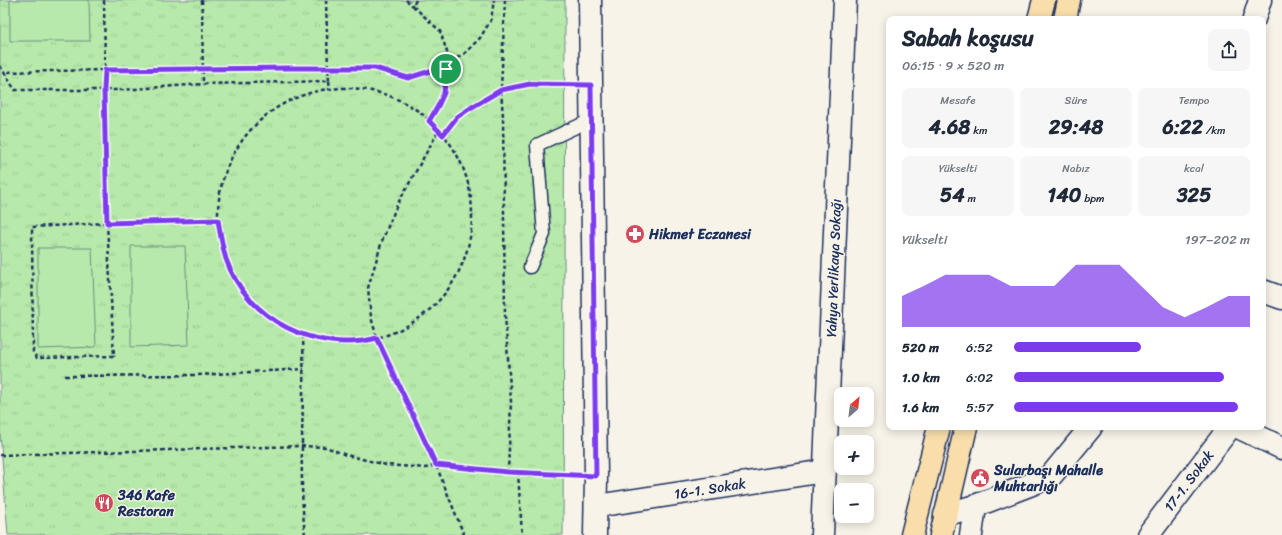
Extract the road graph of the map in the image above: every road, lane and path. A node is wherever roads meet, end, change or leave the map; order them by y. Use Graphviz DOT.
graph roads {
  1 [pos="104,0"];
  2 [pos="202,0"];
  3 [pos="326,0"];
  4 [pos="406,0"];
  5 [pos="416,0"];
  6 [pos="494,0"];
  7 [pos="505,0"];
  8 [pos="590,0"];
  9 [pos="845,0"];
  10 [pos="1044,0"];
  11 [pos="1069,0"];
  12 [pos="1260,0"];
  13 [pos="413,6"];
  14 [pos="1040,16"];
  15 [pos="1066,16"];
  16 [pos="1255,16"];
  17 [pos="447,64"];
  18 [pos="0,66"];
  19 [pos="204,68"];
  20 [pos="328,68"];
  21 [pos="105,70"];
  22 [pos="4,72"];
  23 [pos="329,82"];
  24 [pos="203,84"];
  25 [pos="591,85"];
  26 [pos="104,90"];
  27 [pos="330,90"];
  28 [pos="501,90"];
  29 [pos="591,120"];
  30 [pos="429,121"];
  31 [pos="439,130"];
  32 [pos="443,135"];
  33 [pos="218,220"];
  34 [pos="107,223"];
  35 [pos="530,267"];
  36 [pos="1266,292"];
  37 [pos="1282,298"];
  38 [pos="303,335"];
  39 [pos="377,338"];
  40 [pos="304,369"];
  41 [pos="65,376"];
  42 [pos="938,430"];
  43 [pos="965,430"];
  44 [pos="1089,430"];
  45 [pos="1228,430"];
  46 [pos="1244,430"];
  47 [pos="302,446"];
  48 [pos="1282,448"];
  49 [pos="0,455"];
  50 [pos="436,465"];
  51 [pos="825,471"];
  52 [pos="508,472"];
  53 [pos="518,472"];
  54 [pos="596,476"];
  55 [pos="596,506"];
  56 [pos="976,506"];
  57 [pos="943,525"];
  58 [pos="305,535"];
  59 [pos="464,535"];
  60 [pos="522,535"];
  61 [pos="595,535"];
  62 [pos="822,535"];
  63 [pos="912,535"];
  64 [pos="971,535"];
  65 [pos="1148,535"];
  1 -- 21 [label="path"];
  2 -- 19 [label="path"];
  3 -- 20 [label="path"];
  4 -- 13 [label="path"];
  5 -- 13 [label="path"];
  6 -- 17 [label="path"];
  7 -- 28 [label="path"];
  8 -- 25 [label="street"];
  9 -- 51 [label="street, Yahya Yerlikaya Sokağı"];
  10 -- 14 [label="main road"];
  11 -- 15 [label="main road"];
  12 -- 16 [label="street"];
  13 -- 17 [label="path"];
  17 -- 20 [label="path"];
  17 -- 30 [label="path"];
  18 -- 22 [label="path"];
  19 -- 20 [label="path"];
  19 -- 21 [label="path"];
  19 -- 24 [label="path"];
  20 -- 23 [label="path"];
  21 -- 22 [label="path"];
  21 -- 26 [label="path"];
  22 -- 26 [label="path"];
  23 -- 24 [label="path"];
  23 -- 27 [label="path"];
  24 -- 26 [label="path"];
  25 -- 28 [label="path"];
  25 -- 29 [label="street"];
  26 -- 34 [label="path"];
  27 -- 30 [label="path"];
  27 -- 33 [label="path"];
  28 -- 32 [label="path"];
  28 -- 52 [label="path"];
  29 -- 35 [label="lane"];
  29 -- 54 [label="street"];
  30 -- 31 [label="path"];
  31 -- 32 [label="path"];
  31 -- 39 [label="path"];
  32 -- 39 [label="path"];
  33 -- 34 [label="path"];
  33 -- 38 [label="path"];
  34 -- 34 [label="path"];
  36 -- 37 [label="street"];
  38 -- 39 [label="path"];
  38 -- 40 [label="path"];
  39 -- 50 [label="path"];
  40 -- 41 [label="path"];
  40 -- 47 [label="path"];
  42 -- 63 [label="main road"];
  43 -- 57 [label="main road"];
  44 -- 56 [label="street"];
  45 -- 65 [label="street, 17-1. Sokak"];
  46 -- 48 [label="street"];
  47 -- 49 [label="path"];
  47 -- 50 [label="path"];
  47 -- 58 [label="path"];
  50 -- 52 [label="path"];
  50 -- 59 [label="path"];
  51 -- 55 [label="street, 16-1. Sokak"];
  51 -- 62 [label="street, Yahya Yerlikaya Sokağı"];
  52 -- 53 [label="path"];
  53 -- 54 [label="path"];
  53 -- 60 [label="path"];
  54 -- 55 [label="street"];
  55 -- 61 [label="street"];
  56 -- 57 [label="street"];
  56 -- 64 [label="street"];
}
